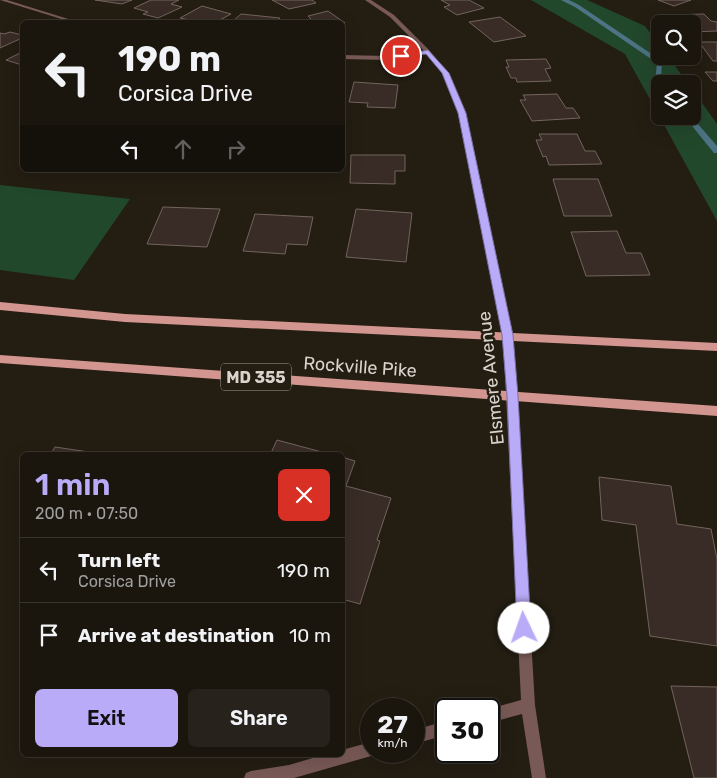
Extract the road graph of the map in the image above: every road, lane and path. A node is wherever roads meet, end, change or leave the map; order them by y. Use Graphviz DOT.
graph roads {
  1 [pos="2,0"];
  2 [pos="368,0"];
  3 [pos="68,20"];
  4 [pos="428,52"];
  5 [pos="345,57"];
  6 [pos="0,306"];
  7 [pos="508,335"];
  8 [pos="717,347"];
  9 [pos="0,359"];
  10 [pos="512,396"];
  11 [pos="717,412"];
  12 [pos="528,705"];
  13 [pos="500,713"];
  14 [pos="360,752"];
  15 [pos="345,756"];
  16 [pos="342,757"];
  17 [pos="251,778"];
  18 [pos="539,778"];
  1 -- 3 [label="street"];
  2 -- 4 [label="street, Elsmere Avenue"];
  4 -- 5 [label="street"];
  4 -- 7 [label="street, Elsmere Avenue"];
  6 -- 7 [label="main road"];
  7 -- 8 [label="main road"];
  7 -- 10 [label="street, Elsmere Avenue"];
  9 -- 10 [label="main road, Rockville Pike / MD 355"];
  10 -- 11 [label="main road, Rockville Pike / MD 355"];
  10 -- 12 [label="street, Elsmere Avenue"];
  12 -- 13 [label="street"];
  12 -- 18 [label="street, Elsmere Avenue"];
  14 -- 15 [label="street"];
  16 -- 17 [label="street"];
}
